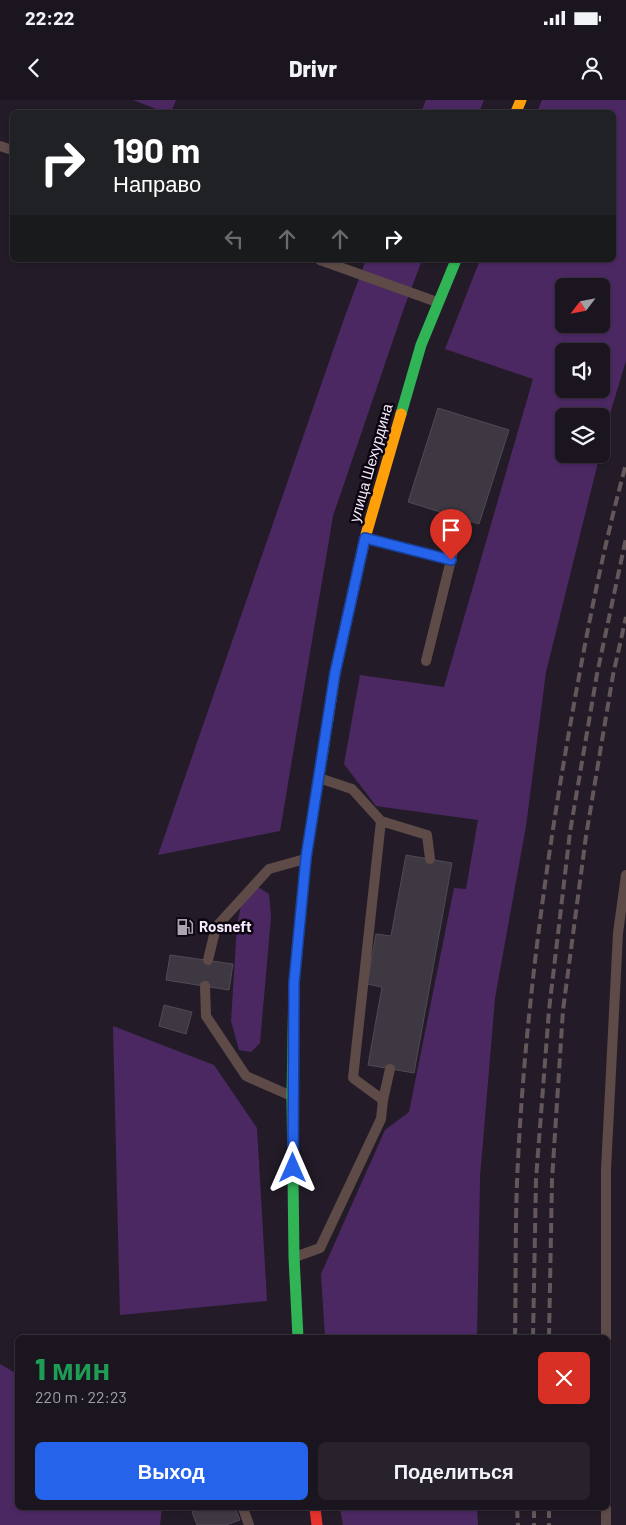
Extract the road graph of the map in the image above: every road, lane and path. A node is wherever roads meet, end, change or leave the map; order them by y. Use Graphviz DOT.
graph roads {
  1 [pos="326,262"];
  2 [pos="455,262"];
  3 [pos="438,302"];
  4 [pos="459,518"];
  5 [pos="365,538"];
  6 [pos="451,560"];
  7 [pos="426,661"];
  8 [pos="318,778"];
  9 [pos="381,821"];
  10 [pos="306,858"];
  11 [pos="430,859"];
  12 [pos="626,875"];
  13 [pos="208,960"];
  14 [pos="205,986"];
  15 [pos="390,1069"];
  16 [pos="292,1096"];
  17 [pos="383,1100"];
  18 [pos="294,1257"];
  19 [pos="298,1335"];
  20 [pos="606,1335"];
  21 [pos="244,1510"];
  22 [pos="315,1510"];
  23 [pos="606,1510"];
  24 [pos="249,1525"];
  25 [pos="317,1525"];
  26 [pos="606,1525"];
  1 -- 3 [label="lane"];
  2 -- 3 [label="main road, улица Шехурдина"];
  3 -- 5 [label="main road, улица Шехурдина"];
  4 -- 6 [label="lane"];
  5 -- 6 [label="lane"];
  5 -- 8 [label="main road, улица Шехурдина"];
  6 -- 7 [label="lane"];
  8 -- 9 [label="lane"];
  8 -- 10 [label="main road, улица Шехурдина"];
  9 -- 11 [label="lane"];
  9 -- 17 [label="lane"];
  10 -- 13 [label="lane"];
  10 -- 16 [label="main road, улица Шехурдина"];
  12 -- 20 [label="lane"];
  14 -- 16 [label="lane"];
  15 -- 17 [label="lane"];
  16 -- 18 [label="main road, улица Шехурдина"];
  17 -- 18 [label="lane"];
  18 -- 19 [label="main road, улица Шехурдина"];
  21 -- 24 [label="lane"];
  22 -- 25 [label="main road"];
  23 -- 26 [label="lane"];
}
